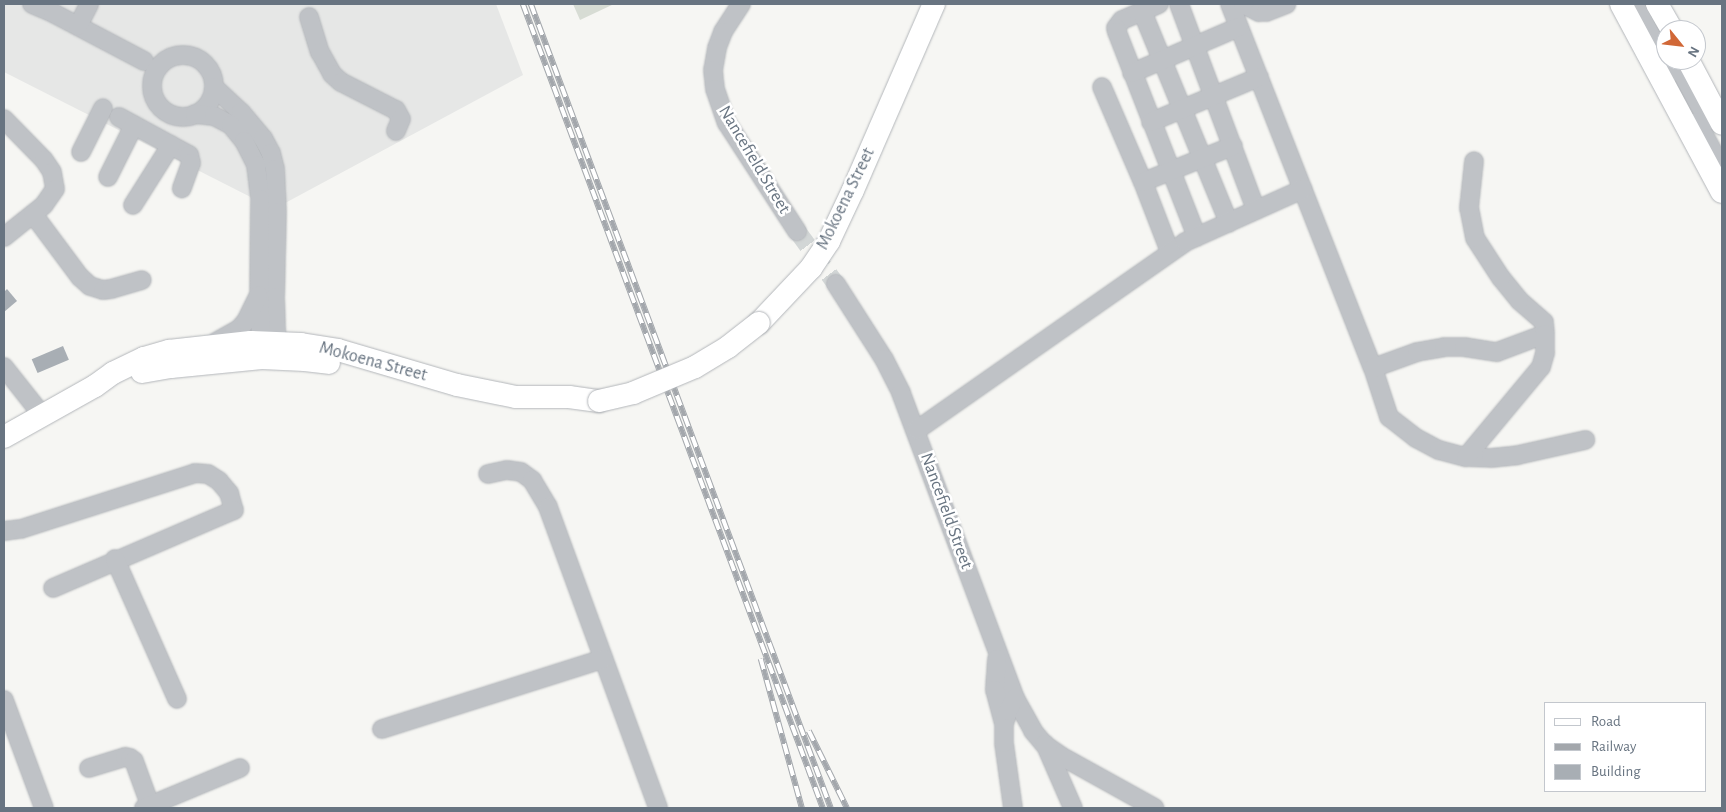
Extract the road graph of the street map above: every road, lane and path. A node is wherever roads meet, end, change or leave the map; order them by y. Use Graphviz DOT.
graph roads {
  1 [pos="32,4"];
  2 [pos="89,4"];
  3 [pos="741,4"];
  4 [pos="916,4"];
  5 [pos="934,4"];
  6 [pos="1159,4"];
  7 [pos="1178,4"];
  8 [pos="1230,4"];
  9 [pos="1243,4"];
  10 [pos="1287,4"];
  11 [pos="1621,4"];
  12 [pos="1634,4"];
  13 [pos="1645,4"];
  14 [pos="1658,4"];
  15 [pos="1142,11"];
  16 [pos="309,17"];
  17 [pos="1667,20"];
  18 [pos="1656,24"];
  19 [pos="78,26"];
  20 [pos="1239,26"];
  21 [pos="1196,46"];
  22 [pos="910,58"];
  23 [pos="1163,60"];
  24 [pos="153,67"];
  25 [pos="1680,70"];
  26 [pos="1693,70"];
  27 [pos="1132,73"];
  28 [pos="1259,77"];
  29 [pos="214,87"];
  30 [pos="1102,87"];
  31 [pos="1214,96"];
  32 [pos="103,108"];
  33 [pos="1182,110"];
  34 [pos="195,114"];
  35 [pos="4,119"];
  36 [pos="1151,122"];
  37 [pos="1722,124"];
  38 [pos="396,131"];
  39 [pos="171,145"];
  40 [pos="1233,146"];
  41 [pos="1722,146"];
  42 [pos="81,152"];
  43 [pos="1202,160"];
  44 [pos="1474,161"];
  45 [pos="1722,168"];
  46 [pos="1170,171"];
  47 [pos="108,177"];
  48 [pos="1143,182"];
  49 [pos="182,188"];
  50 [pos="1303,189"];
  51 [pos="1722,192"];
  52 [pos="133,205"];
  53 [pos="1256,210"];
  54 [pos="33,214"];
  55 [pos="1229,223"];
  56 [pos="797,231"];
  57 [pos="1197,236"];
  58 [pos="4,237"];
  59 [pos="1170,252"];
  60 [pos="142,280"];
  61 [pos="836,284"];
  62 [pos="267,296"];
  63 [pos="1545,334"];
  64 [pos="301,344"];
  65 [pos="207,346"];
  66 [pos="270,350"];
  67 [pos="4,367"];
  68 [pos="1373,368"];
  69 [pos="95,386"];
  70 [pos="570,404"];
  71 [pos="42,415"];
  72 [pos="917,430"];
  73 [pos="4,437"];
  74 [pos="1585,440"];
  75 [pos="1466,457"];
  76 [pos="488,474"];
  77 [pos="4,531"];
  78 [pos="115,559"];
  79 [pos="53,588"];
  80 [pos="997,650"];
  81 [pos="603,659"];
  82 [pos="1015,698"];
  83 [pos="177,699"];
  84 [pos="4,700"];
  85 [pos="1004,724"];
  86 [pos="382,729"];
  87 [pos="1044,744"];
  88 [pos="89,768"];
  89 [pos="240,768"];
  90 [pos="147,807"];
  91 [pos="44,808"];
  92 [pos="658,808"];
  93 [pos="1013,808"];
  94 [pos="1073,808"];
  95 [pos="1154,808"];
  1 -- 19 [label="street"];
  2 -- 19 [label="street"];
  3 -- 56 [label="street, Nancefield Street"];
  4 -- 22 [label="main road"];
  5 -- 22 [label="main road, Mokoena Street"];
  6 -- 15 [label="street"];
  7 -- 21 [label="street"];
  8 -- 20 [label="street"];
  9 -- 10 [label="street"];
  11 -- 51 [label="main road"];
  12 -- 45 [label="street"];
  13 -- 18 [label="street"];
  14 -- 17 [label="main road"];
  15 -- 23 [label="street"];
  15 -- 27 [label="street"];
  16 -- 38 [label="street"];
  19 -- 24 [label="street"];
  20 -- 21 [label="street"];
  20 -- 28 [label="street"];
  21 -- 23 [label="street"];
  21 -- 31 [label="street"];
  22 -- 70 [label="main road, Mokoena Street, bridge"];
  23 -- 27 [label="street"];
  23 -- 33 [label="street"];
  24 -- 29 [label="street"];
  24 -- 34 [label="street"];
  25 -- 41 [label="street"];
  26 -- 37 [label="main road"];
  27 -- 36 [label="street"];
  28 -- 31 [label="street"];
  28 -- 50 [label="street"];
  29 -- 34 [label="street"];
  29 -- 62 [label="street"];
  30 -- 48 [label="street"];
  31 -- 33 [label="street"];
  31 -- 40 [label="street"];
  32 -- 42 [label="street"];
  33 -- 36 [label="street"];
  33 -- 43 [label="street"];
  34 -- 62 [label="street"];
  35 -- 54 [label="street"];
  36 -- 46 [label="street"];
  39 -- 47 [label="street"];
  39 -- 49 [label="street"];
  39 -- 52 [label="street"];
  40 -- 43 [label="street"];
  40 -- 53 [label="street"];
  43 -- 46 [label="street"];
  43 -- 55 [label="street"];
  44 -- 63 [label="street"];
  46 -- 48 [label="street"];
  46 -- 57 [label="street"];
  48 -- 59 [label="street"];
  50 -- 53 [label="street"];
  50 -- 68 [label="street"];
  53 -- 55 [label="street"];
  54 -- 58 [label="street"];
  54 -- 60 [label="street"];
  55 -- 57 [label="street"];
  57 -- 59 [label="street"];
  59 -- 72 [label="street"];
  61 -- 72 [label="street, Nancefield Street"];
  62 -- 64 [label="street"];
  62 -- 65 [label="street"];
  62 -- 66 [label="street"];
  63 -- 68 [label="street"];
  63 -- 75 [label="street"];
  64 -- 66 [label="main road, Mokoena Street"];
  64 -- 70 [label="main road, Mokoena Street"];
  65 -- 66 [label="main road, Mokoena Street"];
  65 -- 69 [label="main road, Mokoena Street"];
  66 -- 69 [label="main road, Mokoena Street"];
  66 -- 70 [label="main road, Mokoena Street"];
  67 -- 71 [label="street"];
  68 -- 75 [label="street"];
  69 -- 71 [label="main road, Mokoena Street"];
  71 -- 73 [label="main road, Mokoena Street"];
  72 -- 80 [label="street, Nancefield Street"];
  74 -- 75 [label="street"];
  76 -- 81 [label="street"];
  77 -- 78 [label="street"];
  78 -- 79 [label="street"];
  78 -- 83 [label="street"];
  80 -- 82 [label="street, Nancefield Street"];
  80 -- 85 [label="street"];
  81 -- 86 [label="street"];
  81 -- 92 [label="street"];
  82 -- 85 [label="street"];
  82 -- 87 [label="street, Nancefield Street"];
  84 -- 91 [label="street"];
  85 -- 93 [label="street"];
  87 -- 94 [label="street"];
  87 -- 95 [label="street"];
  88 -- 90 [label="street"];
  89 -- 90 [label="street"];
}
